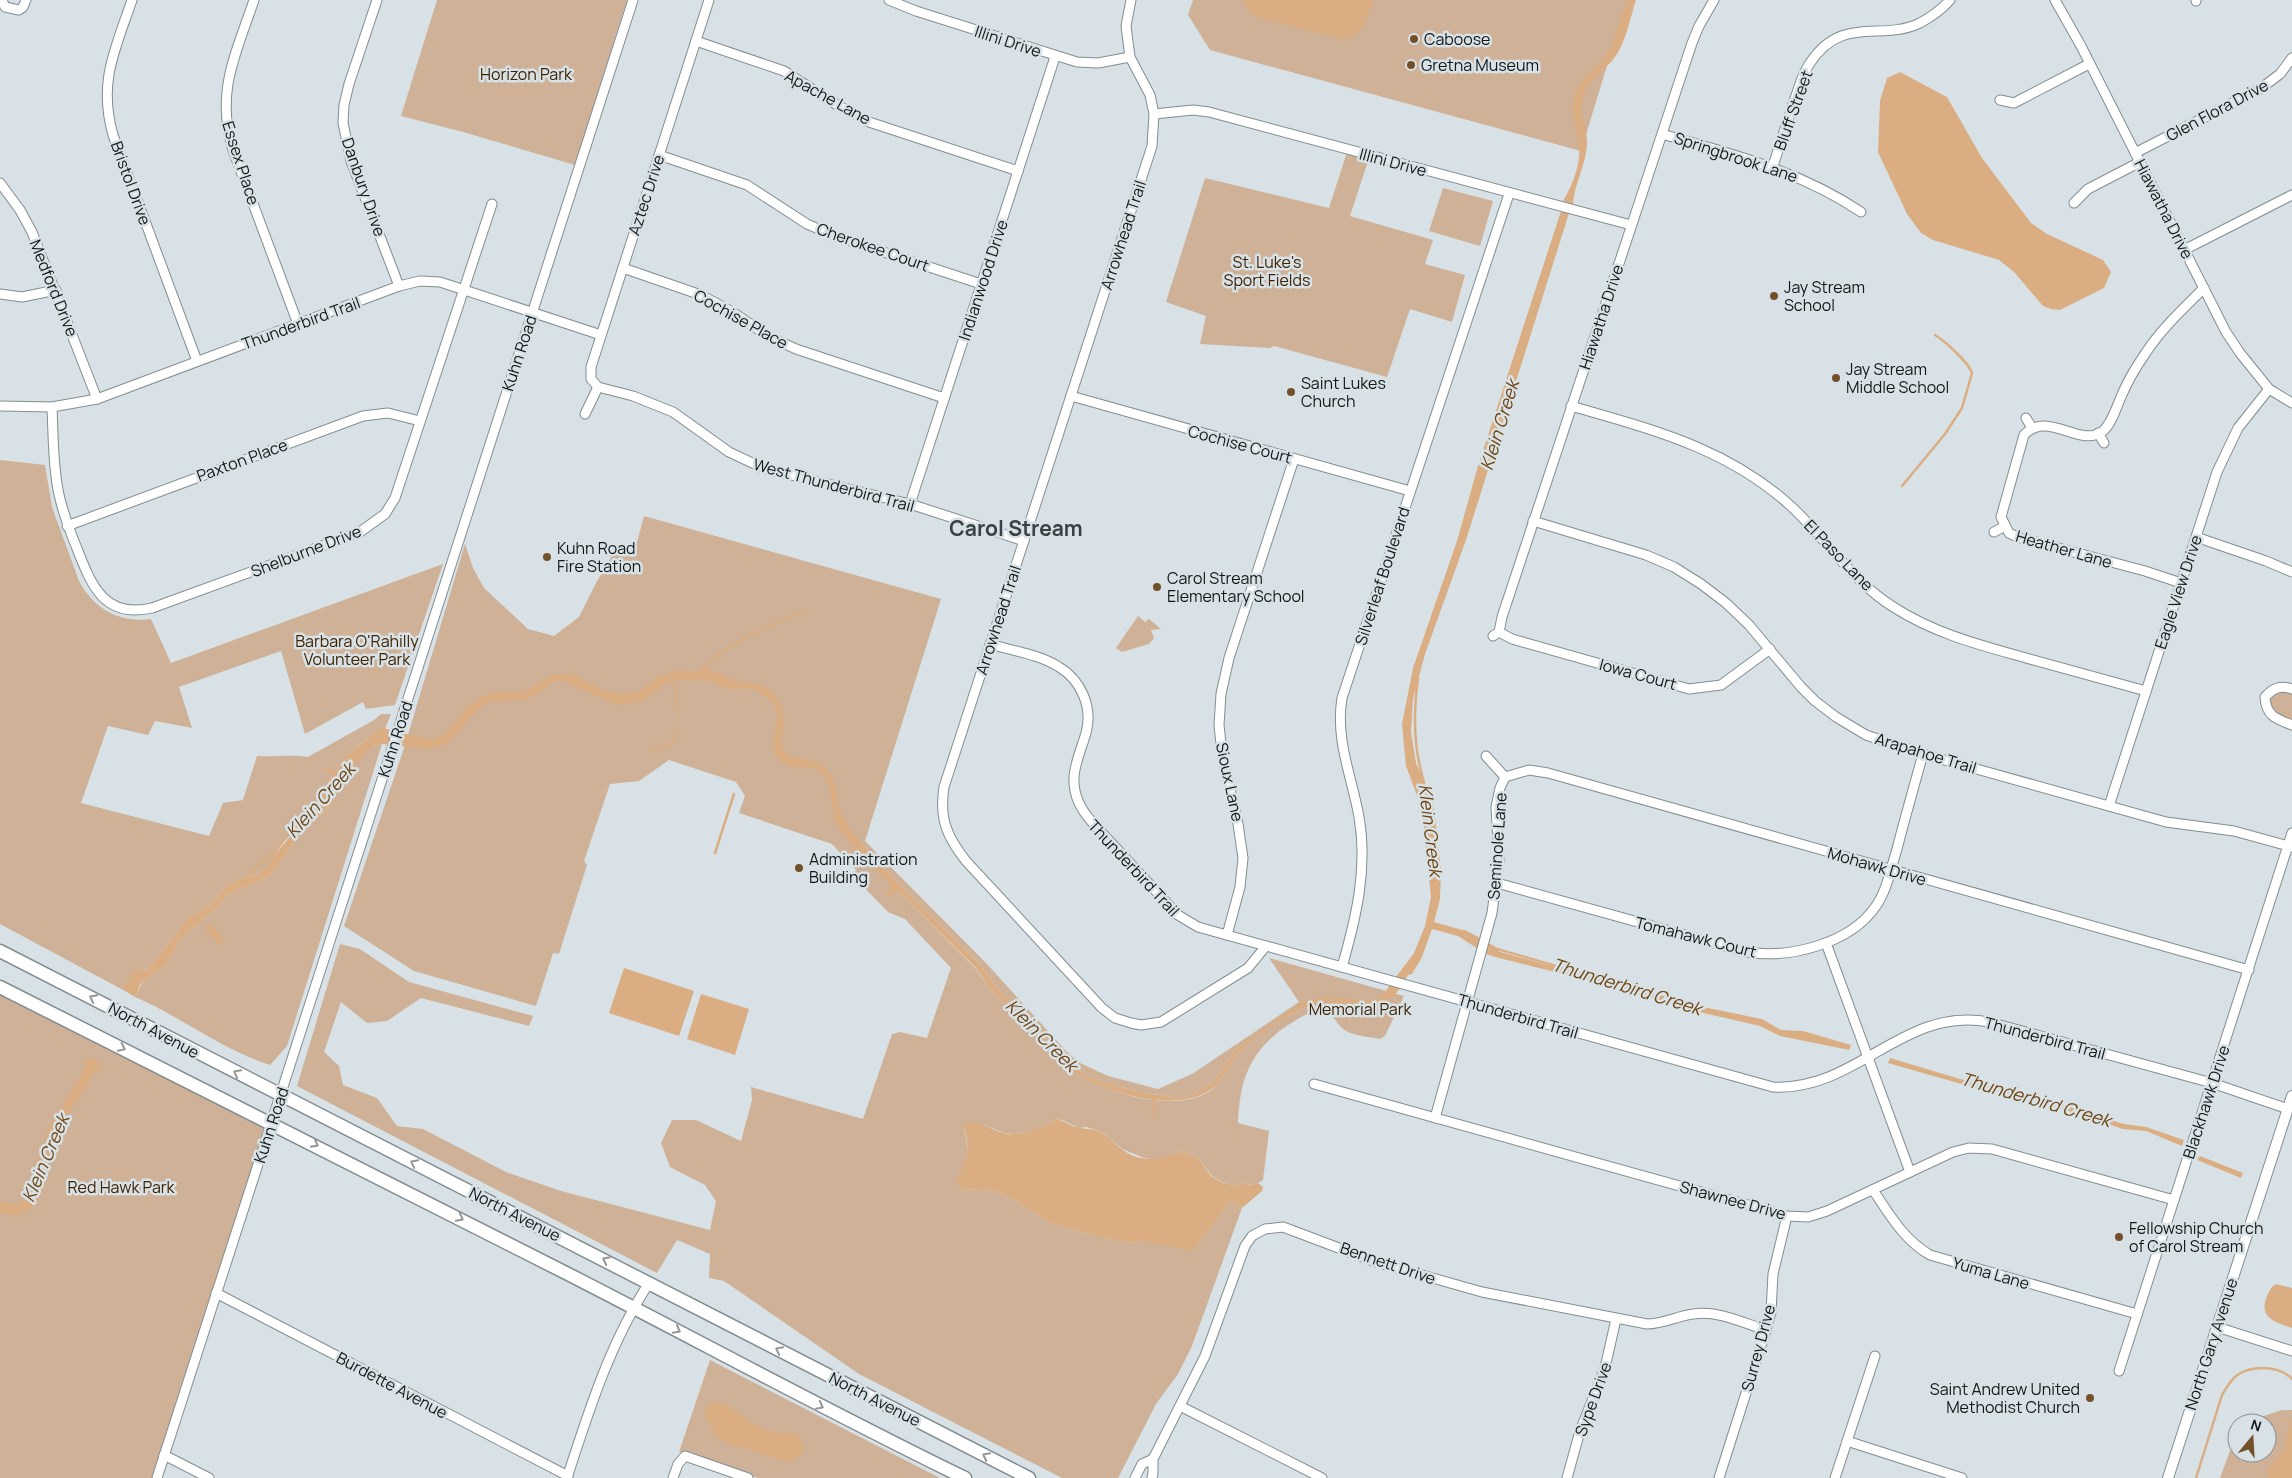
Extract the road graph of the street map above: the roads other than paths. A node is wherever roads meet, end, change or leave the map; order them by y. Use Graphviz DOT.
graph roads {
  1 [pos="2,0"];
  2 [pos="26,0"];
  3 [pos="132,0"];
  4 [pos="254,0"];
  5 [pos="376,0"];
  6 [pos="632,0"];
  7 [pos="710,0"];
  8 [pos="889,0"];
  9 [pos="1131,0"];
  10 [pos="1714,0"];
  11 [pos="1950,0"];
  12 [pos="2057,1"];
  13 [pos="696,41"];
  14 [pos="1055,57"];
  15 [pos="1130,57"];
  16 [pos="2292,58"];
  17 [pos="2089,64"];
  18 [pos="2000,100"];
  19 [pos="1154,114"];
  20 [pos="1662,134"];
  21 [pos="2135,153"];
  22 [pos="659,155"];
  23 [pos="2140,162"];
  24 [pos="1773,166"];
  25 [pos="1018,171"];
  26 [pos="0,183"];
  27 [pos="1509,194"];
  28 [pos="2292,195"];
  29 [pos="2074,203"];
  30 [pos="492,204"];
  31 [pos="1861,212"];
  32 [pos="1631,225"];
  33 [pos="2184,250"];
  34 [pos="622,268"];
  35 [pos="981,284"];
  36 [pos="399,286"];
  37 [pos="2204,288"];
  38 [pos="56,290"];
  39 [pos="463,290"];
  40 [pos="0,294"];
  41 [pos="532,313"];
  42 [pos="298,324"];
  43 [pos="601,335"];
  44 [pos="197,361"];
  45 [pos="598,387"];
  46 [pos="2269,390"];
  47 [pos="1071,396"];
  48 [pos="944,398"];
  49 [pos="97,399"];
  50 [pos="2292,403"];
  51 [pos="0,406"];
  52 [pos="1571,406"];
  53 [pos="52,407"];
  54 [pos="585,414"];
  55 [pos="2026,418"];
  56 [pos="420,421"];
  57 [pos="2032,428"];
  58 [pos="2098,433"];
  59 [pos="2104,443"];
  60 [pos="1294,459"];
  61 [pos="1410,491"];
  62 [pos="910,504"];
  63 [pos="1533,521"];
  64 [pos="67,526"];
  65 [pos="2005,526"];
  66 [pos="1994,532"];
  67 [pos="2196,537"];
  68 [pos="1024,541"];
  69 [pos="2292,572"];
  70 [pos="2181,583"];
  71 [pos="1496,634"];
  72 [pos="990,644"];
  73 [pos="1770,649"];
  74 [pos="2292,689"];
  75 [pos="2146,691"];
  76 [pos="2292,724"];
  77 [pos="1923,754"];
  78 [pos="1486,756"];
  79 [pos="1505,778"];
  80 [pos="2109,806"];
  81 [pos="2292,833"];
  82 [pos="2290,847"];
  83 [pos="1891,870"];
  84 [pos="1497,883"];
  85 [pos="1227,935"];
  86 [pos="1826,943"];
  87 [pos="1266,946"];
  88 [pos="0,951"];
  89 [pos="1342,967"];
  90 [pos="2249,970"];
  91 [pos="0,987"];
  92 [pos="1467,1002"];
  93 [pos="1868,1057"];
  94 [pos="2212,1083"];
  95 [pos="1314,1084"];
  96 [pos="280,1096"];
  97 [pos="2292,1096"];
  98 [pos="2288,1109"];
  99 [pos="1435,1118"];
  100 [pos="272,1122"];
  101 [pos="1910,1172"];
  102 [pos="1873,1190"];
  103 [pos="2174,1200"];
  104 [pos="1787,1216"];
  105 [pos="650,1283"];
  106 [pos="216,1293"];
  107 [pos="634,1307"];
  108 [pos="2137,1314"];
  109 [pos="1616,1319"];
  110 [pos="2217,1326"];
  111 [pos="1766,1330"];
  112 [pos="2292,1351"];
  113 [pos="1874,1356"];
  114 [pos="2119,1371"];
  115 [pos="1180,1406"];
  116 [pos="1847,1441"];
  117 [pos="164,1455"];
  118 [pos="1153,1459"];
  119 [pos="567,1477"];
  120 [pos="157,1478"];
  121 [pos="209,1478"];
  122 [pos="673,1478"];
  123 [pos="748,1478"];
  124 [pos="965,1478"];
  125 [pos="1030,1478"];
  126 [pos="1135,1478"];
  127 [pos="1152,1478"];
  128 [pos="1322,1478"];
  129 [pos="1567,1478"];
  130 [pos="1719,1478"];
  131 [pos="1835,1478"];
  132 [pos="1962,1478"];
  133 [pos="2168,1478"];
  1 -- 2 [label="street"];
  3 -- 44 [label="street, Bristol Drive"];
  4 -- 42 [label="street, Essex Place"];
  5 -- 36 [label="street, Danbury Drive"];
  6 -- 41 [label="street, Kuhn Road"];
  7 -- 13 [label="street, Aztec Drive"];
  8 -- 14 [label="street, Illini Drive"];
  9 -- 15 [label="street, Arrowhead Trail"];
  10 -- 20 [label="street, Hiawatha Drive"];
  11 -- 24 [label="street, Bluff Street"];
  12 -- 17 [label="street, Hiawatha Drive"];
  13 -- 22 [label="street, Aztec Drive"];
  13 -- 25 [label="street, Apache Lane"];
  14 -- 15 [label="street, Illini Drive"];
  14 -- 25 [label="street, Indianwood Drive"];
  15 -- 19 [label="street, Arrowhead Trail"];
  16 -- 21 [label="street, Glen Flora Drive"];
  17 -- 18 [label="street"];
  17 -- 21 [label="street, Hiawatha Drive"];
  19 -- 27 [label="street, Illini Drive"];
  19 -- 47 [label="street, Arrowhead Trail"];
  20 -- 24 [label="street, Springbrook Lane"];
  20 -- 32 [label="street, Hiawatha Drive"];
  21 -- 23 [label="street, Hiawatha Drive"];
  22 -- 34 [label="street, Aztec Drive"];
  22 -- 35 [label="street, Cherokee Court"];
  23 -- 29 [label="street"];
  23 -- 33 [label="street, Hiawatha Drive"];
  24 -- 31 [label="street, Springbrook Lane"];
  25 -- 35 [label="street, Indianwood Drive"];
  26 -- 38 [label="street, Medford Drive"];
  27 -- 32 [label="street, Illini Drive"];
  27 -- 61 [label="street, Silverleaf Boulevard"];
  28 -- 33 [label="street"];
  30 -- 39 [label="street, Shelburne Drive"];
  32 -- 52 [label="street, Hiawatha Drive"];
  33 -- 37 [label="street, Hiawatha Drive"];
  34 -- 43 [label="street, Aztec Drive"];
  34 -- 48 [label="street, Cochise Place"];
  35 -- 48 [label="street, Indianwood Drive"];
  36 -- 39 [label="street, Thunderbird Trail"];
  36 -- 42 [label="street, Thunderbird Trail"];
  37 -- 46 [label="street, Hiawatha Drive"];
  37 -- 58 [label="street"];
  38 -- 40 [label="street"];
  38 -- 49 [label="street, Medford Drive"];
  39 -- 41 [label="street, Thunderbird Trail"];
  39 -- 56 [label="street, Shelburne Drive"];
  41 -- 43 [label="street, Thunderbird Trail"];
  41 -- 96 [label="street, Kuhn Road"];
  42 -- 44 [label="street, Thunderbird Trail"];
  43 -- 45 [label="street, Aztec Drive"];
  44 -- 49 [label="street, Thunderbird Trail"];
  45 -- 54 [label="street"];
  45 -- 62 [label="street, West Thunderbird Trail"];
  46 -- 50 [label="street, Hiawatha Drive"];
  46 -- 67 [label="street, Eagle View Drive"];
  47 -- 60 [label="street, Cochise Court"];
  47 -- 68 [label="street, Arrowhead Trail"];
  48 -- 62 [label="street, Indianwood Drive"];
  49 -- 53 [label="street, Thunderbird Trail"];
  51 -- 53 [label="street, Thunderbird Trail"];
  52 -- 63 [label="street, Hiawatha Drive"];
  52 -- 75 [label="street, El Paso Lane"];
  53 -- 64 [label="street, Shelburne Drive"];
  55 -- 57 [label="street"];
  56 -- 64 [label="street, Paxton Place"];
  56 -- 64 [label="street, Shelburne Drive"];
  57 -- 58 [label="street"];
  57 -- 65 [label="street, Heather Lane"];
  58 -- 59 [label="street"];
  60 -- 61 [label="street, Cochise Court"];
  60 -- 85 [label="street, Sioux Lane"];
  61 -- 89 [label="street, Silverleaf Boulevard"];
  62 -- 68 [label="street, West Thunderbird Trail"];
  63 -- 71 [label="street, Hiawatha Drive"];
  63 -- 73 [label="street, Arapahoe Trail"];
  65 -- 66 [label="street"];
  65 -- 70 [label="street, Heather Lane"];
  67 -- 69 [label="street"];
  67 -- 70 [label="street, Eagle View Drive"];
  68 -- 72 [label="street, Arrowhead Trail"];
  70 -- 75 [label="street, Eagle View Drive"];
  71 -- 73 [label="street, Iowa Court"];
  72 -- 85 [label="street, Thunderbird Trail"];
  72 -- 87 [label="street, Arrowhead Trail"];
  73 -- 77 [label="street, Arapahoe Trail"];
  74 -- 76 [label="street"];
  75 -- 80 [label="street, Eagle View Drive"];
  77 -- 80 [label="street, Arapahoe Trail"];
  77 -- 83 [label="street, Tomahawk Court"];
  78 -- 79 [label="street"];
  79 -- 83 [label="street, Mohawk Drive"];
  79 -- 84 [label="street, Seminole Lane"];
  80 -- 82 [label="street, Arapahoe Trail"];
  81 -- 82 [label="street, Blackhawk Drive"];
  82 -- 90 [label="street, Blackhawk Drive"];
  83 -- 86 [label="street, Tomahawk Court"];
  83 -- 90 [label="street, Mohawk Drive"];
  84 -- 86 [label="street, Tomahawk Court"];
  84 -- 92 [label="street, Seminole Lane"];
  85 -- 87 [label="street, Thunderbird Trail"];
  86 -- 93 [label="street"];
  87 -- 89 [label="street, Thunderbird Trail"];
  96 -- 88 [label="main road, North Avenue, one-way"];
  89 -- 92 [label="street, Thunderbird Trail"];
  90 -- 94 [label="street, Blackhawk Drive"];
  91 -- 100 [label="main road, North Avenue, one-way"];
  92 -- 93 [label="street, Thunderbird Trail"];
  92 -- 99 [label="street, Seminole Lane"];
  93 -- 94 [label="street, Thunderbird Trail"];
  93 -- 101 [label="street"];
  94 -- 98 [label="street"];
  94 -- 103 [label="street, Blackhawk Drive"];
  95 -- 99 [label="street, Shawnee Drive"];
  96 -- 100 [label="street, Kuhn Road"];
  105 -- 96 [label="main road, North Avenue, one-way"];
  97 -- 98 [label="street, North Gary Avenue"];
  98 -- 110 [label="street, North Gary Avenue"];
  99 -- 104 [label="street, Shawnee Drive"];
  100 -- 106 [label="street, Kuhn Road"];
  100 -- 107 [label="main road, North Avenue, one-way"];
  101 -- 102 [label="street, Shawnee Drive"];
  101 -- 103 [label="street, Shawnee Drive"];
  102 -- 104 [label="street, Shawnee Drive"];
  102 -- 108 [label="street, Yuma Lane"];
  103 -- 108 [label="street, Blackhawk Drive"];
  104 -- 111 [label="street, Surrey Drive"];
  105 -- 107 [label="street"];
  125 -- 105 [label="main road, North Avenue, one-way"];
  106 -- 117 [label="street, Kuhn Road"];
  106 -- 119 [label="street, Burdette Avenue"];
  107 -- 119 [label="street"];
  107 -- 124 [label="main road, North Avenue, one-way"];
  108 -- 114 [label="street, Blackhawk Drive"];
  109 -- 111 [label="street, Bennett Drive"];
  109 -- 115 [label="street, Bennett Drive"];
  109 -- 129 [label="street, Sype Drive"];
  110 -- 112 [label="street"];
  110 -- 133 [label="street, North Gary Avenue"];
  111 -- 130 [label="street, Surrey Drive"];
  113 -- 116 [label="street"];
  115 -- 118 [label="street, Bennett Drive"];
  115 -- 128 [label="street"];
  116 -- 131 [label="street"];
  116 -- 132 [label="street"];
  117 -- 120 [label="street, Kuhn Road"];
  117 -- 121 [label="street"];
  118 -- 126 [label="street, Bennett Drive"];
  118 -- 127 [label="street, Bennett Drive"];
  122 -- 123 [label="street"];
}
